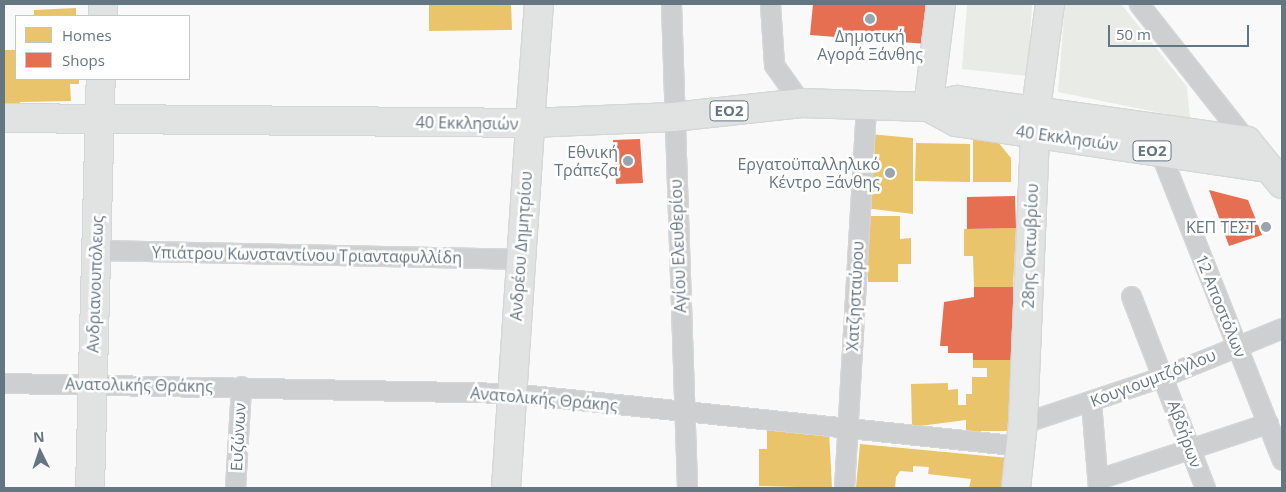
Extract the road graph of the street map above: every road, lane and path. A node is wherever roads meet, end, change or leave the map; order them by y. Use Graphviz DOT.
graph roads {
  1 [pos="539,4"];
  2 [pos="671,4"];
  3 [pos="770,4"];
  4 [pos="940,4"];
  5 [pos="1050,4"];
  6 [pos="1147,7"];
  7 [pos="101,80"];
  8 [pos="801,103"];
  9 [pos="866,103"];
  10 [pos="928,107"];
  11 [pos="673,117"];
  12 [pos="4,118"];
  13 [pos="100,119"];
  14 [pos="1035,121"];
  15 [pos="530,123"];
  16 [pos="1247,141"];
  17 [pos="1160,152"];
  18 [pos="1276,176"];
  19 [pos="96,250"];
  20 [pos="518,259"];
  21 [pos="1131,296"];
  22 [pos="1282,328"];
  23 [pos="1238,346"];
  24 [pos="1164,376"];
  25 [pos="4,382"];
  26 [pos="93,385"];
  27 [pos="241,386"];
  28 [pos="511,393"];
  29 [pos="1091,402"];
  30 [pos="686,414"];
  31 [pos="1268,423"];
  32 [pos="846,430"];
  33 [pos="1022,435"];
  34 [pos="1192,451"];
  35 [pos="1282,460"];
  36 [pos="1098,484"];
  37 [pos="90,488"];
  38 [pos="235,488"];
  39 [pos="506,488"];
  40 [pos="688,488"];
  41 [pos="844,488"];
  42 [pos="1016,488"];
  43 [pos="1204,488"];
  1 -- 15 [label="main road, Ανδρέου Δημητρίου"];
  2 -- 11 [label="street, Αγίου Ελευθερίου"];
  3 -- 8 [label="street"];
  4 -- 10 [label="main road"];
  5 -- 14 [label="main road, 28ης Οκτωβρίου"];
  6 -- 16 [label="street"];
  7 -- 13 [label="main road, Ανδριανουπόλεως"];
  8 -- 9 [label="main road, 40 Εκκλησιών / ΕΟ2"];
  8 -- 11 [label="main road, 40 Εκκλησιών / ΕΟ2"];
  9 -- 10 [label="main road, 40 Εκκλησιών / ΕΟ2"];
  9 -- 32 [label="street, Χατζησταύρου"];
  10 -- 14 [label="main road, 40 Εκκλησιών / ΕΟ2"];
  11 -- 15 [label="main road, 40 Εκκλησιών / ΕΟ2"];
  11 -- 30 [label="street, Αγίου Ελευθερίου"];
  12 -- 13 [label="main road, 40 Εκκλησιών"];
  13 -- 15 [label="main road, 40 Εκκλησιών"];
  13 -- 19 [label="main road, Ανδριανουπόλεως"];
  14 -- 16 [label="main road, 40 Εκκλησιών / ΕΟ2"];
  14 -- 17 [label="main road, 40 Εκκλησιών / ΕΟ2"];
  14 -- 33 [label="main road, 28ης Οκτωβρίου"];
  15 -- 20 [label="main road, Ανδρέου Δημητρίου"];
  16 -- 18 [label="main road, ΕΟ2"];
  17 -- 18 [label="main road, 40 Εκκλησιών / ΕΟ2"];
  17 -- 23 [label="street, 12 Αποστόλων"];
  19 -- 20 [label="street, Υπιάτρου Κωνσταντίνου Τριανταφυλλίδη"];
  19 -- 26 [label="main road, Ανδριανουπόλεως"];
  20 -- 28 [label="main road, Ανδρέου Δημητρίου"];
  21 -- 24 [label="street, Αβδήρων"];
  22 -- 23 [label="street, Κουγιουμτζόγλου"];
  23 -- 24 [label="street, Κουγιουμτζόγλου"];
  23 -- 31 [label="street, 12 Αποστόλων"];
  24 -- 29 [label="street, Κουγιουμτζόγλου"];
  24 -- 34 [label="street, Αβδήρων"];
  25 -- 26 [label="street, Ανατολικής Θράκης"];
  26 -- 27 [label="street, Ανατολικής Θράκης"];
  26 -- 37 [label="main road, Ανδριανουπόλεως"];
  27 -- 28 [label="street, Ανατολικής Θράκης"];
  27 -- 38 [label="street, Ευζώνων"];
  28 -- 30 [label="street, Ανατολικής Θράκης"];
  28 -- 39 [label="main road, Ανδρέου Δημητρίου"];
  29 -- 33 [label="street, Κουγιουμτζόγλου"];
  29 -- 36 [label="street"];
  30 -- 32 [label="street, Ανατολικής Θράκης"];
  30 -- 40 [label="street, Αγίου Ελευθερίου"];
  31 -- 34 [label="street"];
  31 -- 35 [label="street, 12 Αποστόλων"];
  32 -- 33 [label="street, Ανατολικής Θράκης"];
  32 -- 41 [label="street, Χατζησταύρου"];
  33 -- 42 [label="main road, 28ης Οκτωβρίου"];
  34 -- 36 [label="street"];
  34 -- 43 [label="street, Αβδήρων"];
}
